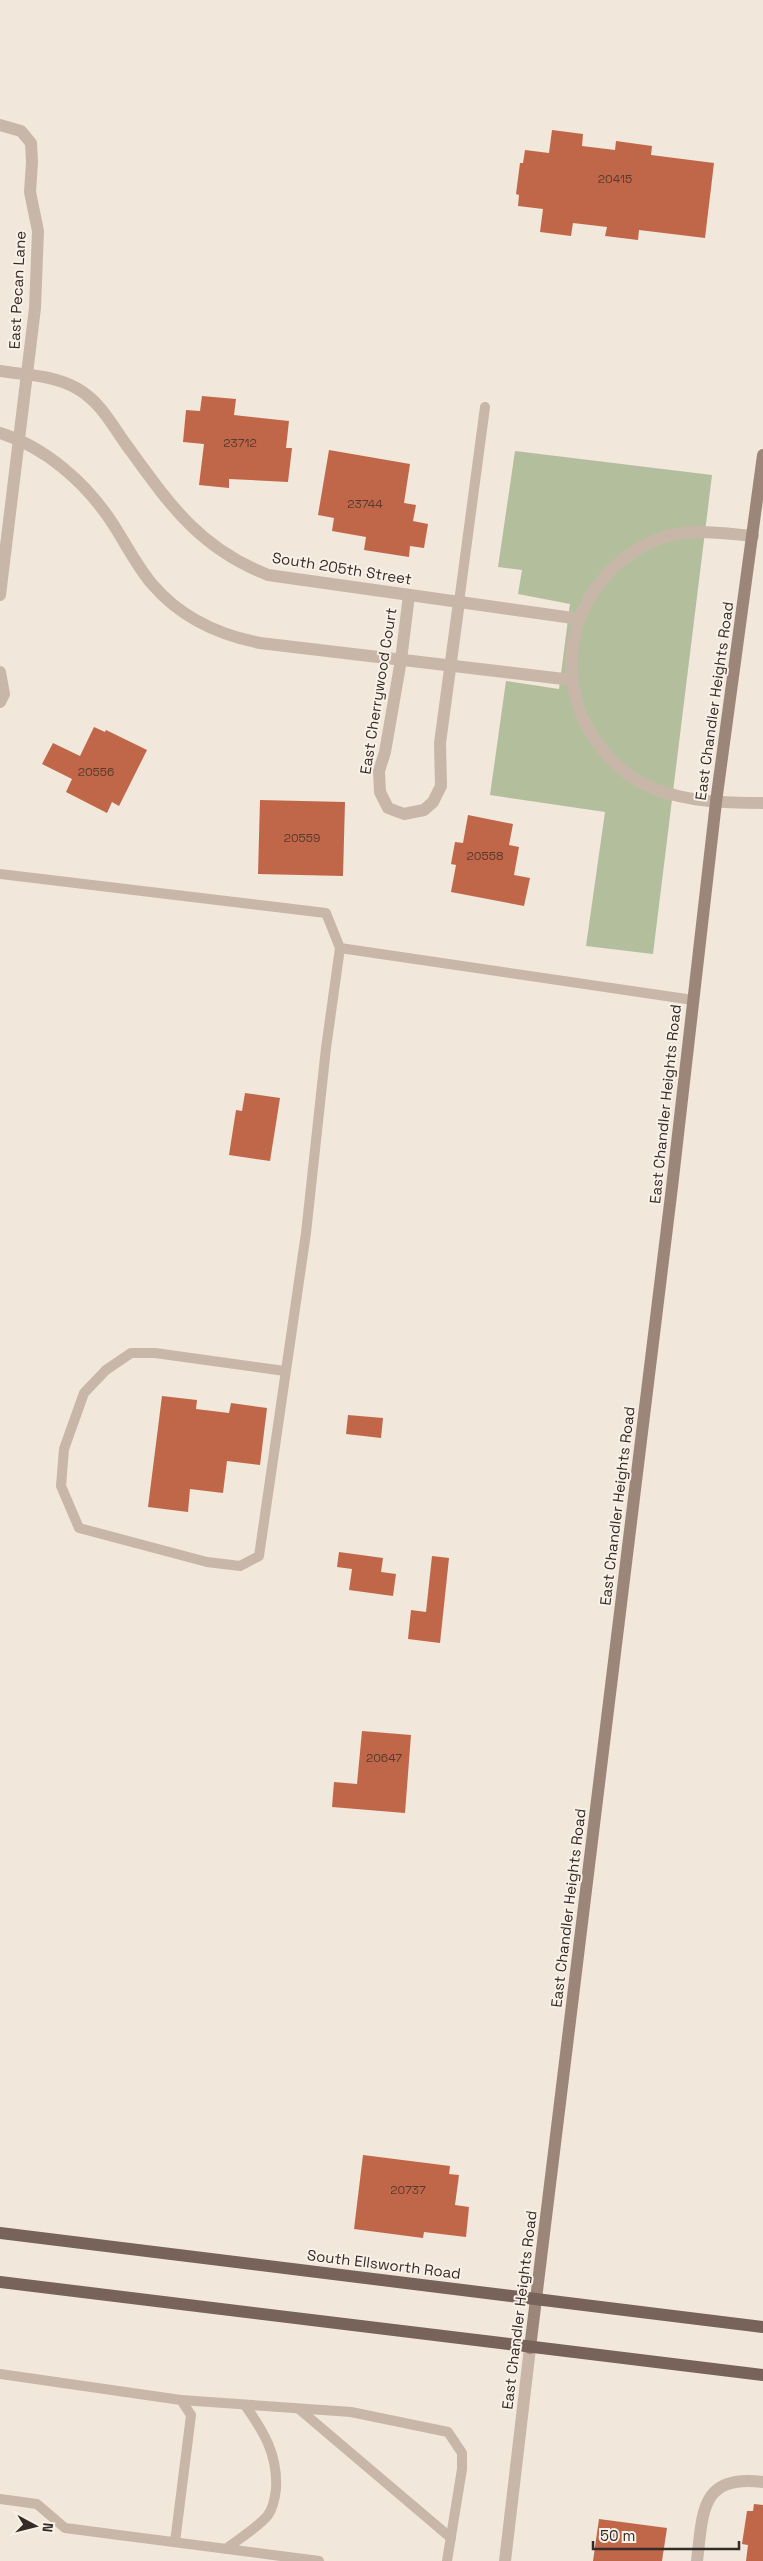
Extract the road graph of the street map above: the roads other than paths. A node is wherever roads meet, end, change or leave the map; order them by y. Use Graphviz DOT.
graph roads {
  1 [pos="0,125"];
  2 [pos="0,371"];
  3 [pos="28,375"];
  4 [pos="485,407"];
  5 [pos="0,433"];
  6 [pos="19,439"];
  7 [pos="763,455"];
  8 [pos="753,536"];
  9 [pos="0,595"];
  10 [pos="409,595"];
  11 [pos="459,602"];
  12 [pos="580,619"];
  13 [pos="401,660"];
  14 [pos="450,666"];
  15 [pos="0,672"];
  16 [pos="572,680"];
  17 [pos="0,702"];
  18 [pos="716,802"];
  19 [pos="763,803"];
  20 [pos="0,874"];
  21 [pos="340,948"];
  22 [pos="692,1000"];
  23 [pos="285,1371"];
  24 [pos="0,2233"];
  25 [pos="0,2282"];
  26 [pos="536,2300"];
  27 [pos="763,2327"];
  28 [pos="530,2348"];
  29 [pos="0,2374"];
  30 [pos="763,2375"];
  31 [pos="182,2400"];
  32 [pos="245,2405"];
  33 [pos="299,2408"];
  34 [pos="763,2482"];
  35 [pos="0,2499"];
  36 [pos="451,2538"];
  37 [pos="175,2542"];
  38 [pos="226,2549"];
  39 [pos="319,2561"];
  40 [pos="447,2561"];
  41 [pos="505,2561"];
  42 [pos="697,2561"];
  1 -- 3 [label="street, East Pecan Lane"];
  2 -- 3 [label="street, South 205th Street"];
  3 -- 6 [label="street, East Pecan Lane"];
  3 -- 10 [label="street, South 205th Street"];
  4 -- 11 [label="lane"];
  5 -- 6 [label="street"];
  6 -- 9 [label="street, East Pecan Lane"];
  6 -- 13 [label="street"];
  7 -- 8 [label="main road, East Chandler Heights Road"];
  8 -- 12 [label="street"];
  8 -- 18 [label="main road, East Chandler Heights Road"];
  10 -- 11 [label="street, South 205th Street"];
  10 -- 13 [label="street, East Cherrywood Court"];
  11 -- 12 [label="street, South 205th Street"];
  11 -- 14 [label="street, East Cherrywood Court"];
  12 -- 16 [label="street"];
  13 -- 14 [label="street"];
  13 -- 14 [label="street, East Cherrywood Court"];
  14 -- 16 [label="street"];
  15 -- 17 [label="street"];
  16 -- 18 [label="street"];
  18 -- 19 [label="street"];
  18 -- 22 [label="main road, East Chandler Heights Road"];
  20 -- 21 [label="lane"];
  21 -- 22 [label="lane"];
  21 -- 23 [label="lane"];
  22 -- 26 [label="main road, East Chandler Heights Road"];
  23 -- 23 [label="lane"];
  24 -- 26 [label="main road, South Ellsworth Road"];
  25 -- 28 [label="main road"];
  26 -- 27 [label="main road, South Ellsworth Road"];
  26 -- 28 [label="main road, East Chandler Heights Road"];
  28 -- 30 [label="main road"];
  28 -- 41 [label="street, East Chandler Heights Road"];
  29 -- 31 [label="lane"];
  31 -- 32 [label="lane"];
  31 -- 37 [label="lane"];
  32 -- 33 [label="lane"];
  32 -- 38 [label="lane"];
  33 -- 36 [label="lane"];
  33 -- 36 [label="lane"];
  34 -- 42 [label="street"];
  35 -- 37 [label="lane"];
  36 -- 40 [label="lane"];
  37 -- 38 [label="lane"];
  38 -- 39 [label="lane"];
}
